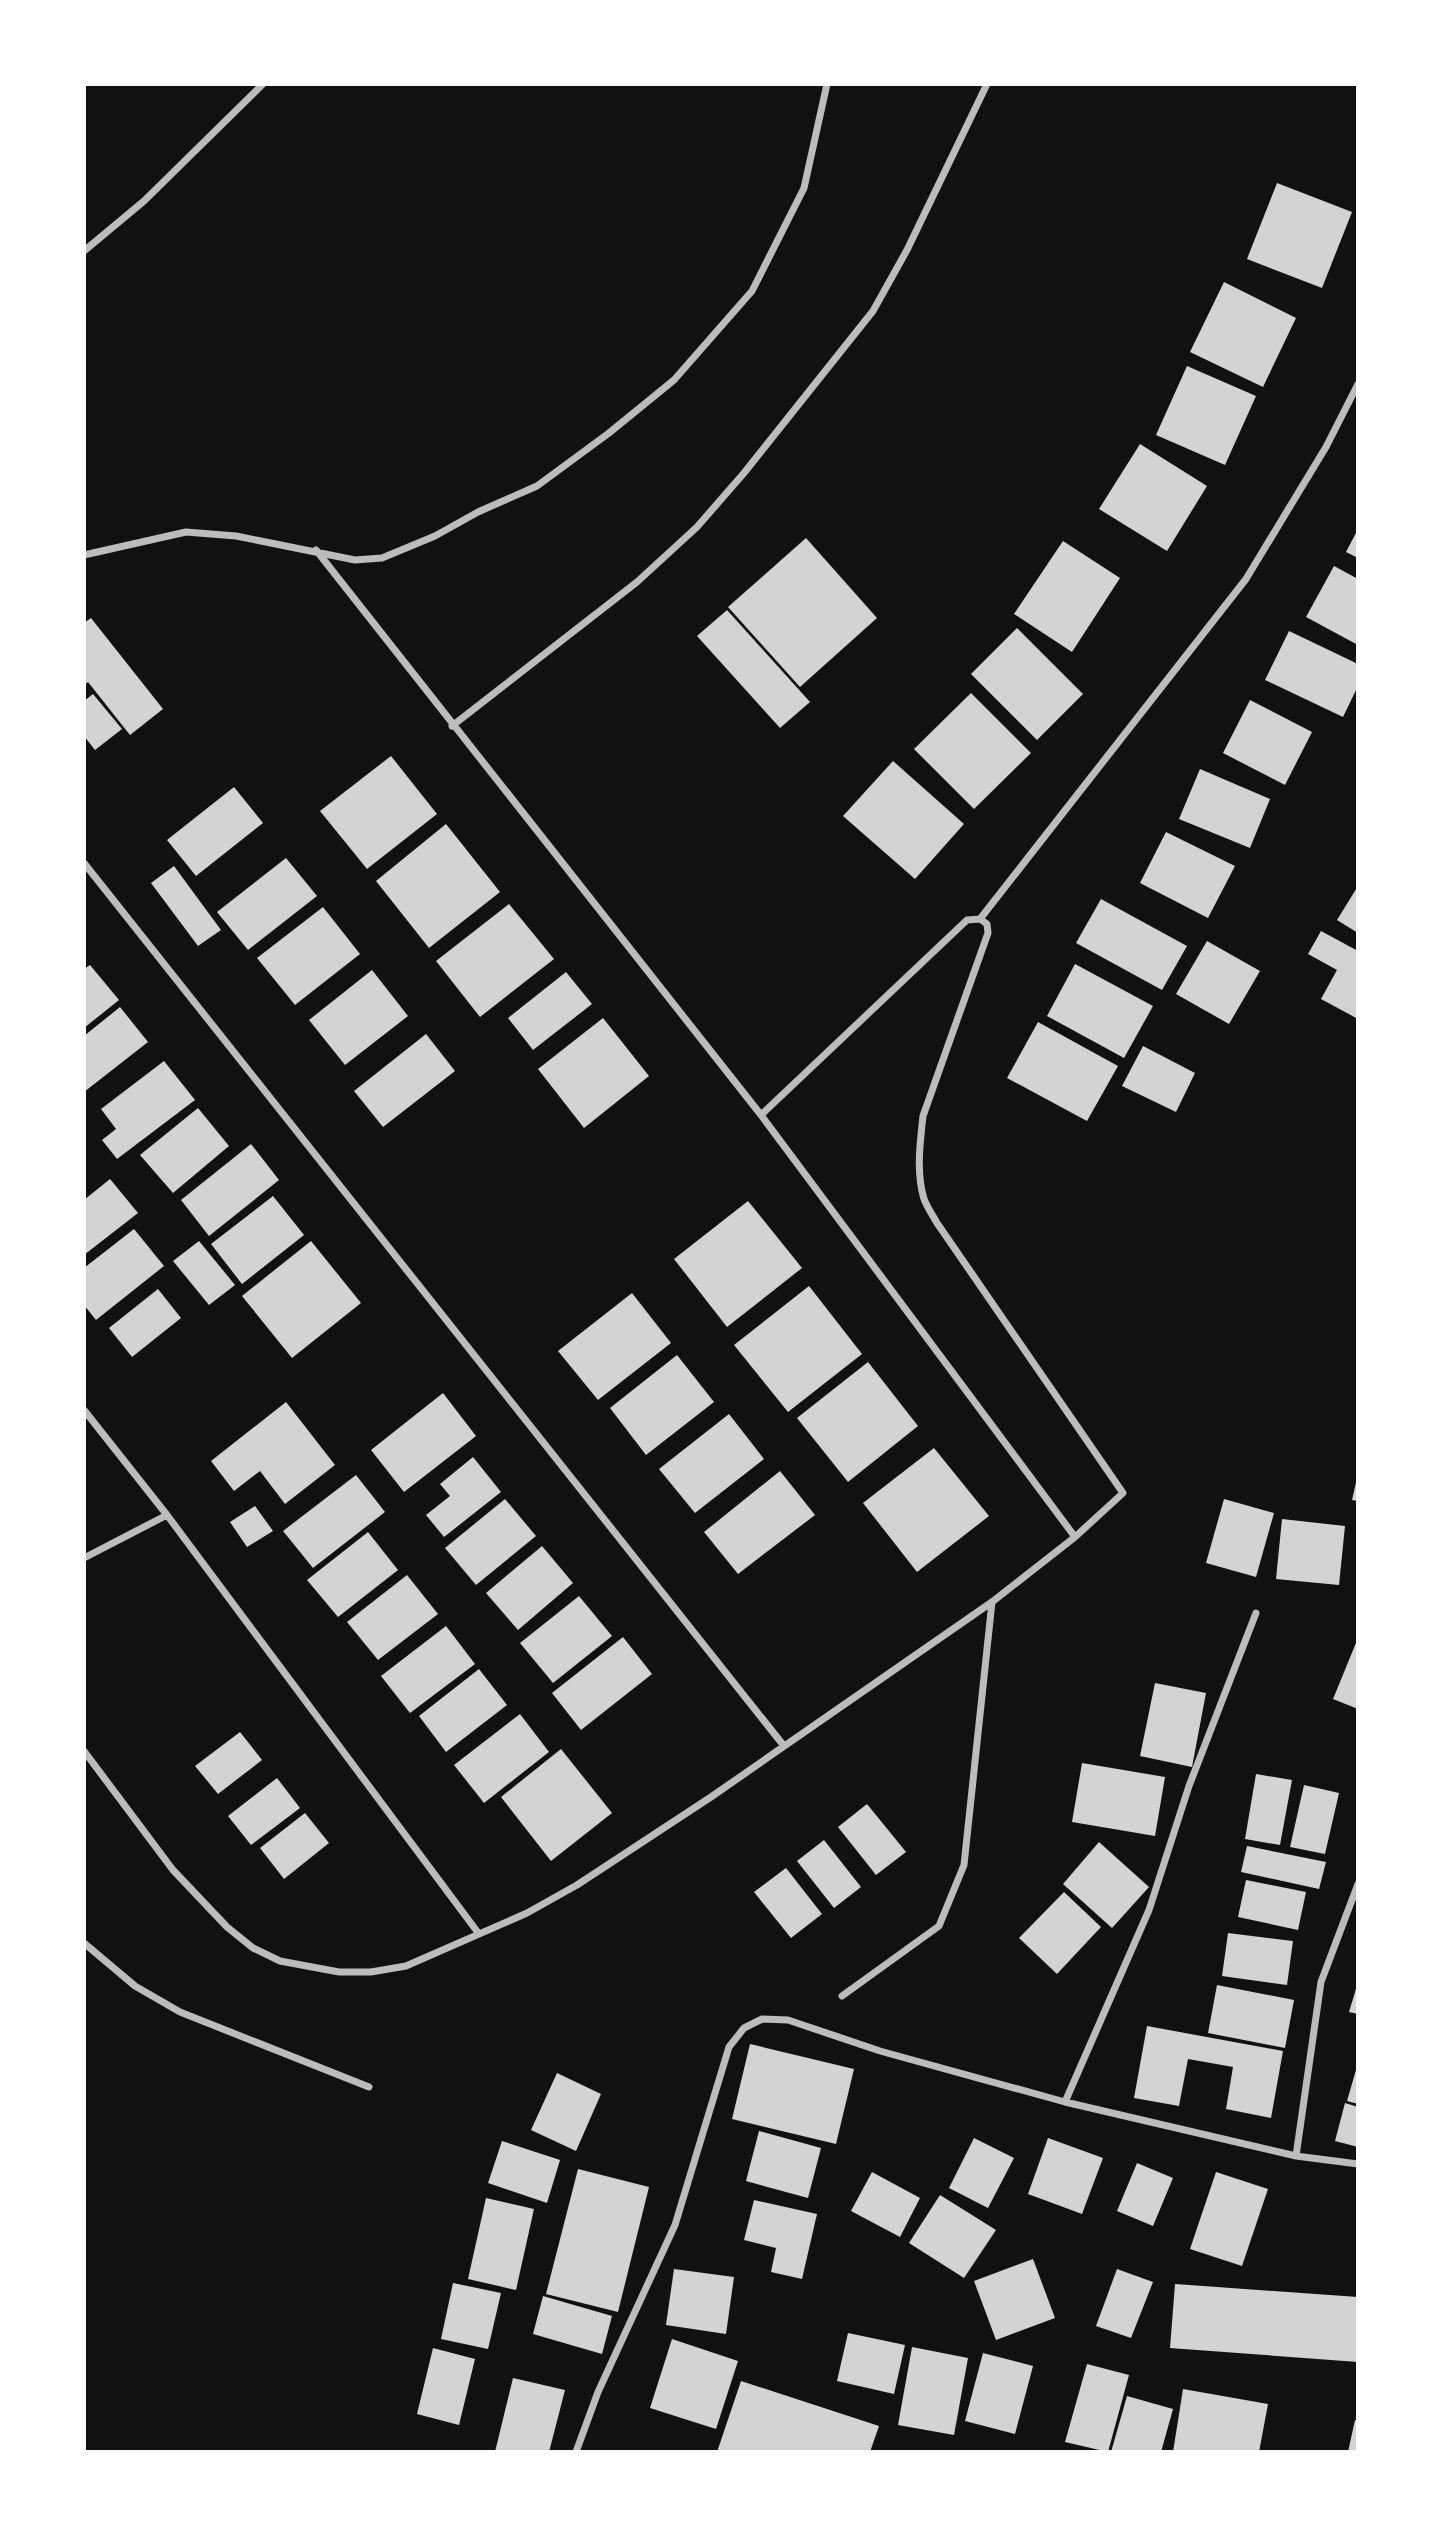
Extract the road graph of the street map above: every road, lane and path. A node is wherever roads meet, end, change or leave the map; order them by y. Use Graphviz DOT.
graph roads {
  1 [pos="263,84"];
  2 [pos="827,84"];
  3 [pos="987,84"];
  4 [pos="84,251"];
  5 [pos="1358,384"];
  6 [pos="316,550"];
  7 [pos="84,555"];
  8 [pos="452,726"];
  9 [pos="84,863"];
  10 [pos="980,919"];
  11 [pos="761,1115"];
  12 [pos="84,1410"];
  13 [pos="167,1515"];
  14 [pos="1075,1537"];
  15 [pos="84,1558"];
  16 [pos="992,1602"];
  17 [pos="1256,1613"];
  18 [pos="784,1746"];
  19 [pos="84,1751"];
  20 [pos="1358,1884"];
  21 [pos="479,1934"];
  22 [pos="84,1943"];
  23 [pos="842,1996"];
  24 [pos="369,2087"];
  25 [pos="1065,2102"];
  26 [pos="1296,2156"];
  27 [pos="1358,2164"];
  28 [pos="576,2452"];
  1 -- 4 [label="street"];
  2 -- 6 [label="street"];
  3 -- 8 [label="street"];
  5 -- 10 [label="street"];
  6 -- 7 [label="street"];
  6 -- 8 [label="street"];
  8 -- 11 [label="street"];
  9 -- 18 [label="street"];
  10 -- 11 [label="street"];
  10 -- 14 [label="street"];
  11 -- 14 [label="street"];
  12 -- 13 [label="street"];
  13 -- 15 [label="street"];
  13 -- 21 [label="street"];
  14 -- 16 [label="street"];
  16 -- 18 [label="street"];
  16 -- 23 [label="street"];
  17 -- 25 [label="street"];
  18 -- 21 [label="street"];
  19 -- 21 [label="street"];
  20 -- 26 [label="street"];
  22 -- 24 [label="street"];
  25 -- 26 [label="street"];
  25 -- 28 [label="street"];
  26 -- 27 [label="street"];
}
